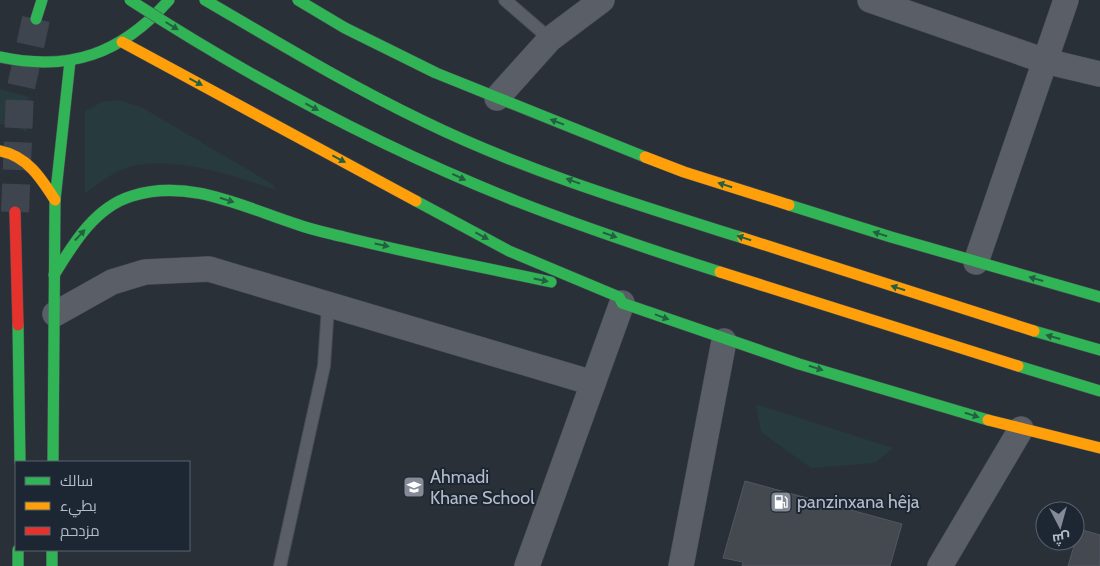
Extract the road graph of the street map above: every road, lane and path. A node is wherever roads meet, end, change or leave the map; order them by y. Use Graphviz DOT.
graph roads {
  1 [pos="42,0"];
  2 [pos="130,0"];
  3 [pos="169,0"];
  4 [pos="205,0"];
  5 [pos="298,0"];
  6 [pos="505,0"];
  7 [pos="602,0"];
  8 [pos="870,0"];
  9 [pos="1066,0"];
  10 [pos="351,17"];
  11 [pos="36,19"];
  12 [pos="550,39"];
  13 [pos="122,42"];
  14 [pos="392,52"];
  15 [pos="0,57"];
  16 [pos="70,61"];
  17 [pos="1045,61"];
  18 [pos="1100,74"];
  19 [pos="497,98"];
  20 [pos="0,151"];
  21 [pos="55,200"];
  22 [pos="15,212"];
  23 [pos="976,262"];
  24 [pos="54,276"];
  25 [pos="1100,297"];
  26 [pos="620,300"];
  27 [pos="328,306"];
  28 [pos="55,314"];
  29 [pos="724,341"];
  30 [pos="1100,350"];
  31 [pos="593,383"];
  32 [pos="1100,391"];
  33 [pos="1021,429"];
  34 [pos="1100,448"];
  35 [pos="20,461"];
  36 [pos="53,461"];
  37 [pos="18,551"];
  38 [pos="52,551"];
  39 [pos="18,566"];
  40 [pos="52,566"];
  41 [pos="280,566"];
  42 [pos="527,566"];
  43 [pos="681,566"];
  44 [pos="940,566"];
  1 -- 11 [label="main road"];
  2 -- 32 [label="main road, one-way, bridge"];
  3 -- 13 [label="main road"];
  30 -- 4 [label="main road, one-way"];
  5 -- 14 [label="main road"];
  6 -- 12 [label="lane"];
  7 -- 12 [label="street"];
  8 -- 17 [label="street"];
  9 -- 17 [label="street"];
  10 -- 14 [label="main road"];
  12 -- 19 [label="street"];
  13 -- 16 [label="main road"];
  13 -- 26 [label="main road, one-way"];
  14 -- 19 [label="main road"];
  15 -- 16 [label="main road"];
  16 -- 21 [label="main road"];
  17 -- 18 [label="street"];
  17 -- 23 [label="street"];
  23 -- 19 [label="main road, one-way"];
  20 -- 21 [label="main road"];
  21 -- 24 [label="main road"];
  22 -- 35 [label="main road"];
  25 -- 23 [label="main road, one-way"];
  24 -- 26 [label="main road, one-way"];
  24 -- 28 [label="main road"];
  26 -- 29 [label="main road, one-way"];
  26 -- 31 [label="street"];
  27 -- 28 [label="street"];
  27 -- 31 [label="street"];
  27 -- 41 [label="lane"];
  28 -- 36 [label="main road"];
  29 -- 33 [label="main road, one-way"];
  29 -- 43 [label="street"];
  31 -- 42 [label="street"];
  33 -- 34 [label="main road"];
  33 -- 44 [label="street"];
  37 -- 39 [label="main road"];
  38 -- 40 [label="main road"];
}
